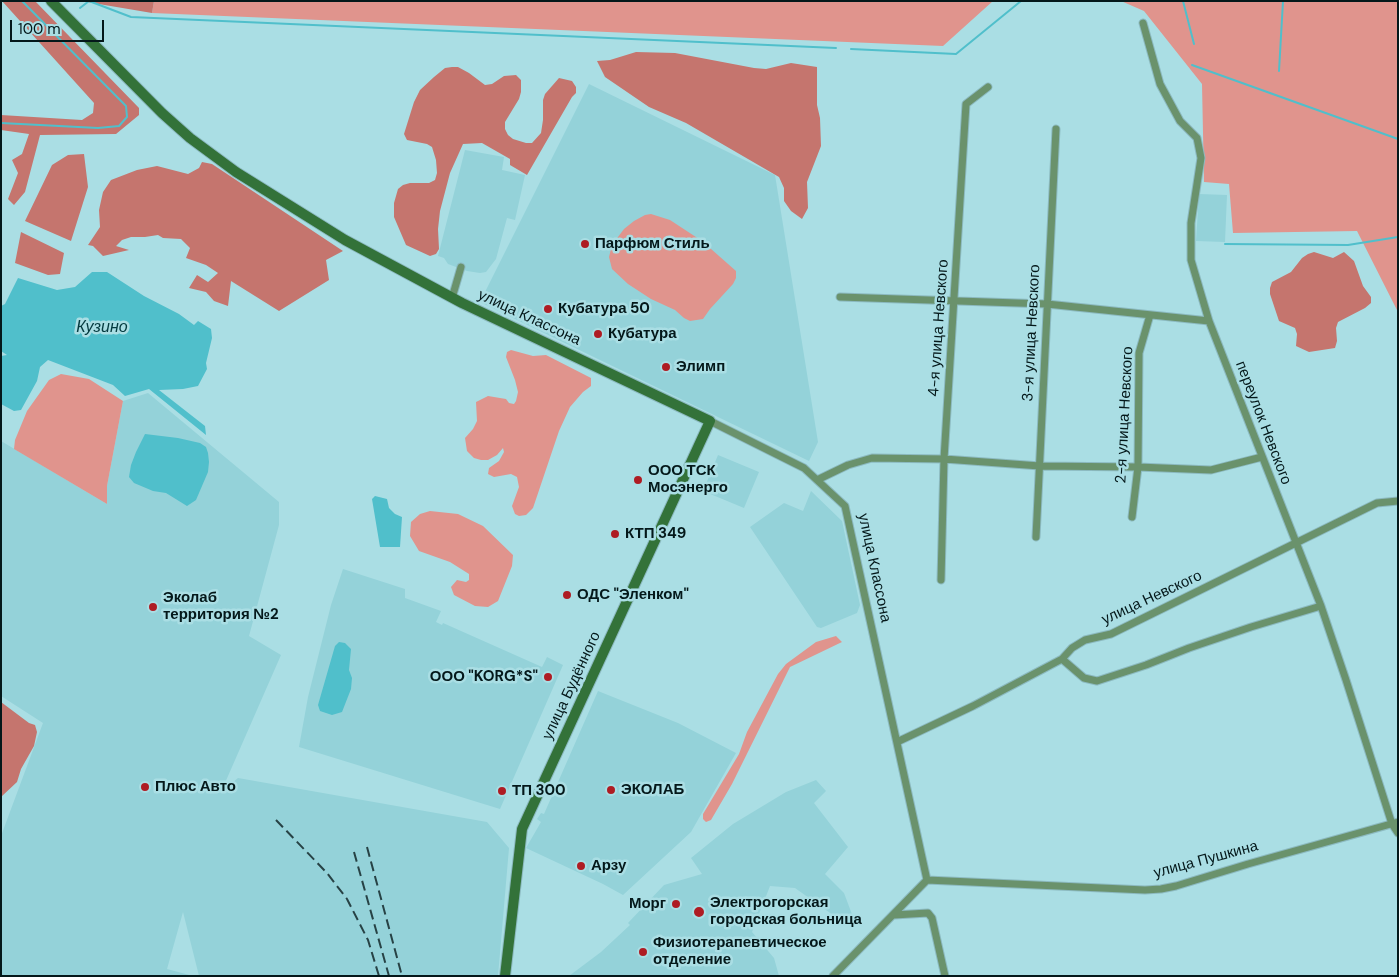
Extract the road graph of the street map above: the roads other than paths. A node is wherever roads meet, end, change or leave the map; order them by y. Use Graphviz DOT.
graph roads {
  1 [pos="50,1"];
  2 [pos="1143,23"];
  3 [pos="988,87"];
  4 [pos="1056,129"];
  5 [pos="461,267"];
  6 [pos="840,297"];
  7 [pos="452,298"];
  8 [pos="954,301"];
  9 [pos="1047,304"];
  10 [pos="1150,315"];
  11 [pos="1209,321"];
  12 [pos="710,420"];
  13 [pos="1262,457"];
  14 [pos="944,460"];
  15 [pos="1040,466"];
  16 [pos="1138,467"];
  17 [pos="817,480"];
  18 [pos="1398,501"];
  19 [pos="1132,517"];
  20 [pos="1036,537"];
  21 [pos="1296,544"];
  22 [pos="941,580"];
  23 [pos="1321,606"];
  24 [pos="1062,659"];
  25 [pos="897,742"];
  26 [pos="1395,823"];
  27 [pos="1398,833"];
  28 [pos="927,880"];
  29 [pos="894,914"];
  30 [pos="505,976"];
  31 [pos="834,976"];
  32 [pos="945,976"];
  1 -- 7 [label="street, улица Классона"];
  2 -- 11 [label="street, переулок Невского"];
  3 -- 8 [label="street, 4-я улица Невского"];
  4 -- 9 [label="street, 3-я улица Невского"];
  5 -- 7 [label="street"];
  6 -- 8 [label="street"];
  7 -- 12 [label="street, улица Классона"];
  8 -- 9 [label="street"];
  8 -- 14 [label="street, 4-я улица Невского"];
  9 -- 10 [label="street"];
  9 -- 15 [label="street, 3-я улица Невского"];
  10 -- 11 [label="street"];
  10 -- 16 [label="street, 2-я улица Невского"];
  11 -- 13 [label="street, переулок Невского"];
  12 -- 17 [label="street, улица Классона"];
  12 -- 30 [label="street, улица Будённого"];
  13 -- 16 [label="street"];
  13 -- 21 [label="street, переулок Невского"];
  14 -- 15 [label="street"];
  14 -- 17 [label="street"];
  14 -- 22 [label="street, 4-я улица Невского"];
  15 -- 16 [label="street"];
  15 -- 20 [label="street, 3-я улица Невского"];
  16 -- 19 [label="street, 2-я улица Невского"];
  17 -- 25 [label="street, улица Классона"];
  18 -- 21 [label="street, улица Невского"];
  21 -- 23 [label="street, переулок Невского"];
  21 -- 24 [label="street, улица Невского"];
  23 -- 24 [label="street"];
  23 -- 26 [label="street, переулок Невского"];
  24 -- 25 [label="street, улица Невского"];
  25 -- 28 [label="street, улица Классона"];
  26 -- 27 [label="street, переулок Невского"];
  26 -- 28 [label="street, улица Пушкина"];
  28 -- 29 [label="street"];
  29 -- 31 [label="street"];
  29 -- 32 [label="street"];
}
